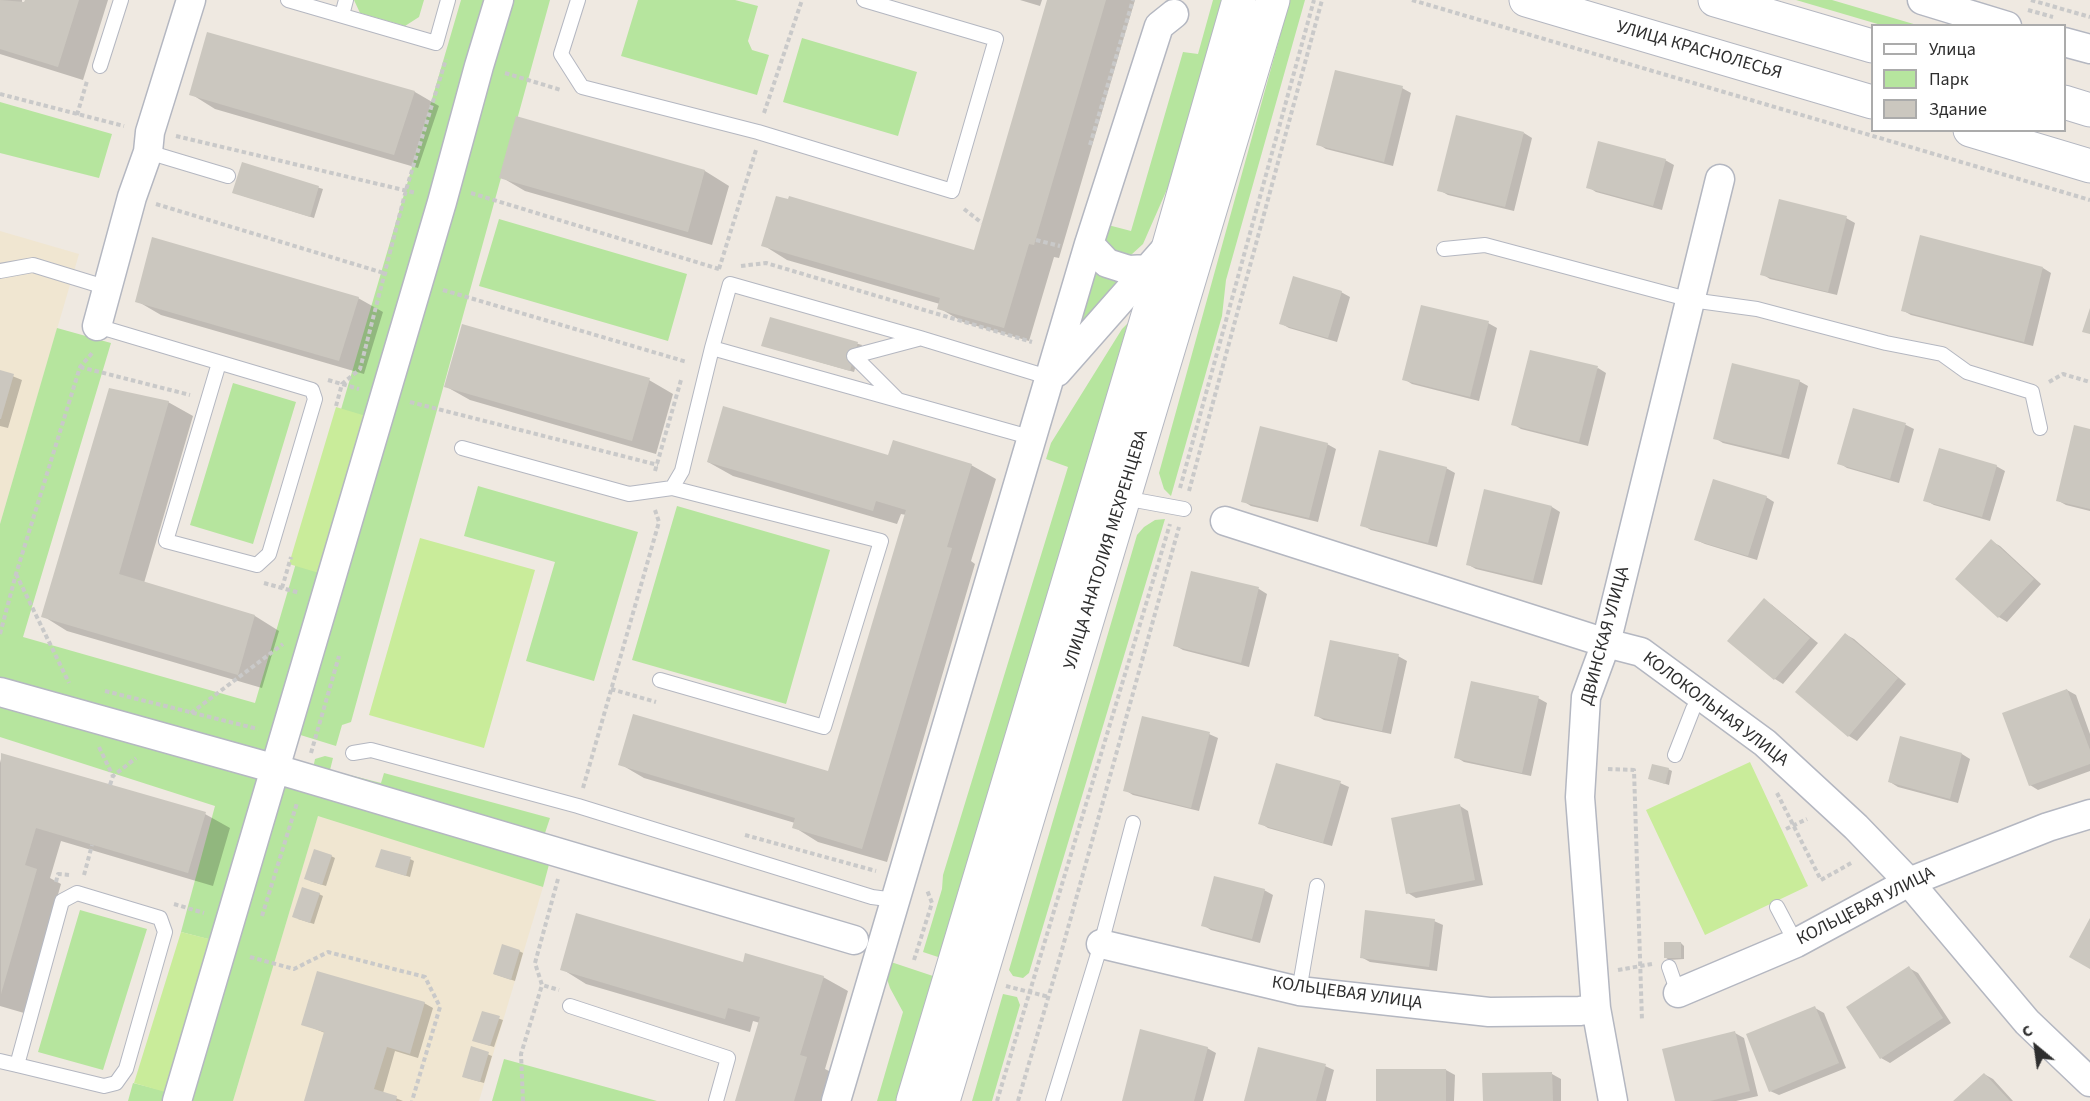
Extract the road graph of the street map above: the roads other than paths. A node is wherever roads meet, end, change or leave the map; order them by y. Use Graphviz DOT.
graph roads {
  1 [pos="121,0"];
  2 [pos="191,0"];
  3 [pos="288,0"];
  4 [pos="346,0"];
  5 [pos="448,0"];
  6 [pos="499,0"];
  7 [pos="578,0"];
  8 [pos="864,0"];
  9 [pos="1239,0"];
  10 [pos="1272,0"];
  11 [pos="1526,0"];
  12 [pos="1716,0"];
  13 [pos="1922,0"];
  14 [pos="1174,14"];
  15 [pos="342,15"];
  16 [pos="2013,16"];
  17 [pos="2066,34"];
  18 [pos="1871,46"];
  19 [pos="2090,49"];
  20 [pos="100,66"];
  21 [pos="1871,102"];
  22 [pos="2066,103"];
  23 [pos="2090,110"];
  24 [pos="1977,132"];
  25 [pos="149,142"];
  26 [pos="2090,166"];
  27 [pos="228,176"];
  28 [pos="1720,179"];
  29 [pos="1089,244"];
  30 [pos="1169,245"];
  31 [pos="1444,249"];
  32 [pos="1147,269"];
  33 [pos="0,271"];
  34 [pos="108,288"];
  35 [pos="1691,300"];
  36 [pos="96,338"];
  37 [pos="920,338"];
  38 [pos="712,348"];
  39 [pos="219,363"];
  40 [pos="1051,378"];
  41 [pos="899,400"];
  42 [pos="2040,428"];
  43 [pos="1033,438"];
  44 [pos="462,448"];
  45 [pos="672,488"];
  46 [pos="1122,498"];
  47 [pos="1180,508"];
  48 [pos="1226,521"];
  49 [pos="1606,643"];
  50 [pos="660,680"];
  51 [pos="0,692"];
  52 [pos="1703,697"];
  53 [pos="353,753"];
  54 [pos="1675,755"];
  55 [pos="276,769"];
  56 [pos="2090,814"];
  57 [pos="1133,823"];
  58 [pos="1909,882"];
  59 [pos="1317,886"];
  60 [pos="894,900"];
  61 [pos="1777,907"];
  62 [pos="854,940"];
  63 [pos="1796,943"];
  64 [pos="1101,944"];
  65 [pos="1673,980"];
  66 [pos="1299,991"];
  67 [pos="570,1006"];
  68 [pos="1596,1008"];
  69 [pos="0,1061"];
  70 [pos="17,1065"];
  71 [pos="2090,1082"];
  72 [pos="177,1101"];
  73 [pos="716,1101"];
  74 [pos="836,1101"];
  75 [pos="913,1101"];
  76 [pos="943,1101"];
  77 [pos="1053,1101"];
  78 [pos="1612,1101"];
  1 -- 20 [label="lane"];
  2 -- 25 [label="street"];
  3 -- 15 [label="lane"];
  4 -- 15 [label="lane"];
  5 -- 15 [label="lane"];
  6 -- 55 [label="street"];
  7 -- 8 [label="lane"];
  9 -- 30 [label="street, УЛИЦА АНАТОЛИЯ МЕХРЕНЦЕВА"];
  10 -- 46 [label="street, УЛИЦА АНАТОЛИЯ МЕХРЕНЦЕВА"];
  11 -- 21 [label="street, УЛИЦА КРАСНОЛЕСЬЯ"];
  12 -- 18 [label="street"];
  13 -- 16 [label="street"];
  14 -- 29 [label="street, УЛИЦА АНАТОЛИЯ МЕХРЕНЦЕВА"];
  17 -- 19 [label="street"];
  22 -- 23 [label="street"];
  24 -- 26 [label="street"];
  25 -- 27 [label="lane"];
  25 -- 34 [label="street"];
  28 -- 35 [label="street, ДВИНСКАЯ УЛИЦА"];
  29 -- 32 [label="street"];
  29 -- 40 [label="street, УЛИЦА АНАТОЛИЯ МЕХРЕНЦЕВА"];
  30 -- 32 [label="street, УЛИЦА АНАТОЛИЯ МЕХРЕНЦЕВА"];
  30 -- 75 [label="street, УЛИЦА АНАТОЛИЯ МЕХРЕНЦЕВА"];
  31 -- 35 [label="lane"];
  32 -- 40 [label="street, УЛИЦА АНАТОЛИЯ МЕХРЕНЦЕВА"];
  33 -- 34 [label="lane"];
  34 -- 36 [label="street"];
  35 -- 42 [label="lane"];
  35 -- 49 [label="street, ДВИНСКАЯ УЛИЦА"];
  36 -- 39 [label="lane"];
  37 -- 38 [label="lane"];
  37 -- 40 [label="lane"];
  37 -- 41 [label="lane"];
  38 -- 41 [label="lane"];
  38 -- 45 [label="lane"];
  39 -- 39 [label="lane"];
  40 -- 43 [label="street, УЛИЦА АНАТОЛИЯ МЕХРЕНЦЕВА"];
  41 -- 43 [label="lane"];
  43 -- 60 [label="street, УЛИЦА АНАТОЛИЯ МЕХРЕНЦЕВА"];
  44 -- 45 [label="lane"];
  45 -- 50 [label="lane"];
  46 -- 47 [label="lane"];
  46 -- 76 [label="street, УЛИЦА АНАТОЛИЯ МЕХРЕНЦЕВА"];
  48 -- 49 [label="street, КОЛОКОЛЬНАЯ УЛИЦА"];
  49 -- 52 [label="street, КОЛОКОЛЬНАЯ УЛИЦА"];
  49 -- 68 [label="street, ДВИНСКАЯ УЛИЦА"];
  51 -- 55 [label="street"];
  52 -- 54 [label="lane"];
  52 -- 58 [label="street, КОЛОКОЛЬНАЯ УЛИЦА"];
  53 -- 60 [label="lane"];
  55 -- 62 [label="street"];
  55 -- 72 [label="street"];
  56 -- 58 [label="street, КОЛЬЦЕВАЯ УЛИЦА"];
  57 -- 64 [label="lane"];
  58 -- 63 [label="street, КОЛЬЦЕВАЯ УЛИЦА"];
  58 -- 71 [label="street, КОЛОКОЛЬНАЯ УЛИЦА"];
  59 -- 66 [label="lane"];
  60 -- 74 [label="street, УЛИЦА АНАТОЛИЯ МЕХРЕНЦЕВА"];
  61 -- 63 [label="lane"];
  63 -- 65 [label="street, КОЛЬЦЕВАЯ УЛИЦА"];
  64 -- 66 [label="street, КОЛЬЦЕВАЯ УЛИЦА"];
  64 -- 77 [label="lane"];
  66 -- 68 [label="street, КОЛЬЦЕВАЯ УЛИЦА"];
  67 -- 73 [label="lane"];
  68 -- 78 [label="street, ДВИНСКАЯ УЛИЦА"];
  69 -- 70 [label="lane"];
  70 -- 70 [label="lane"];
}
